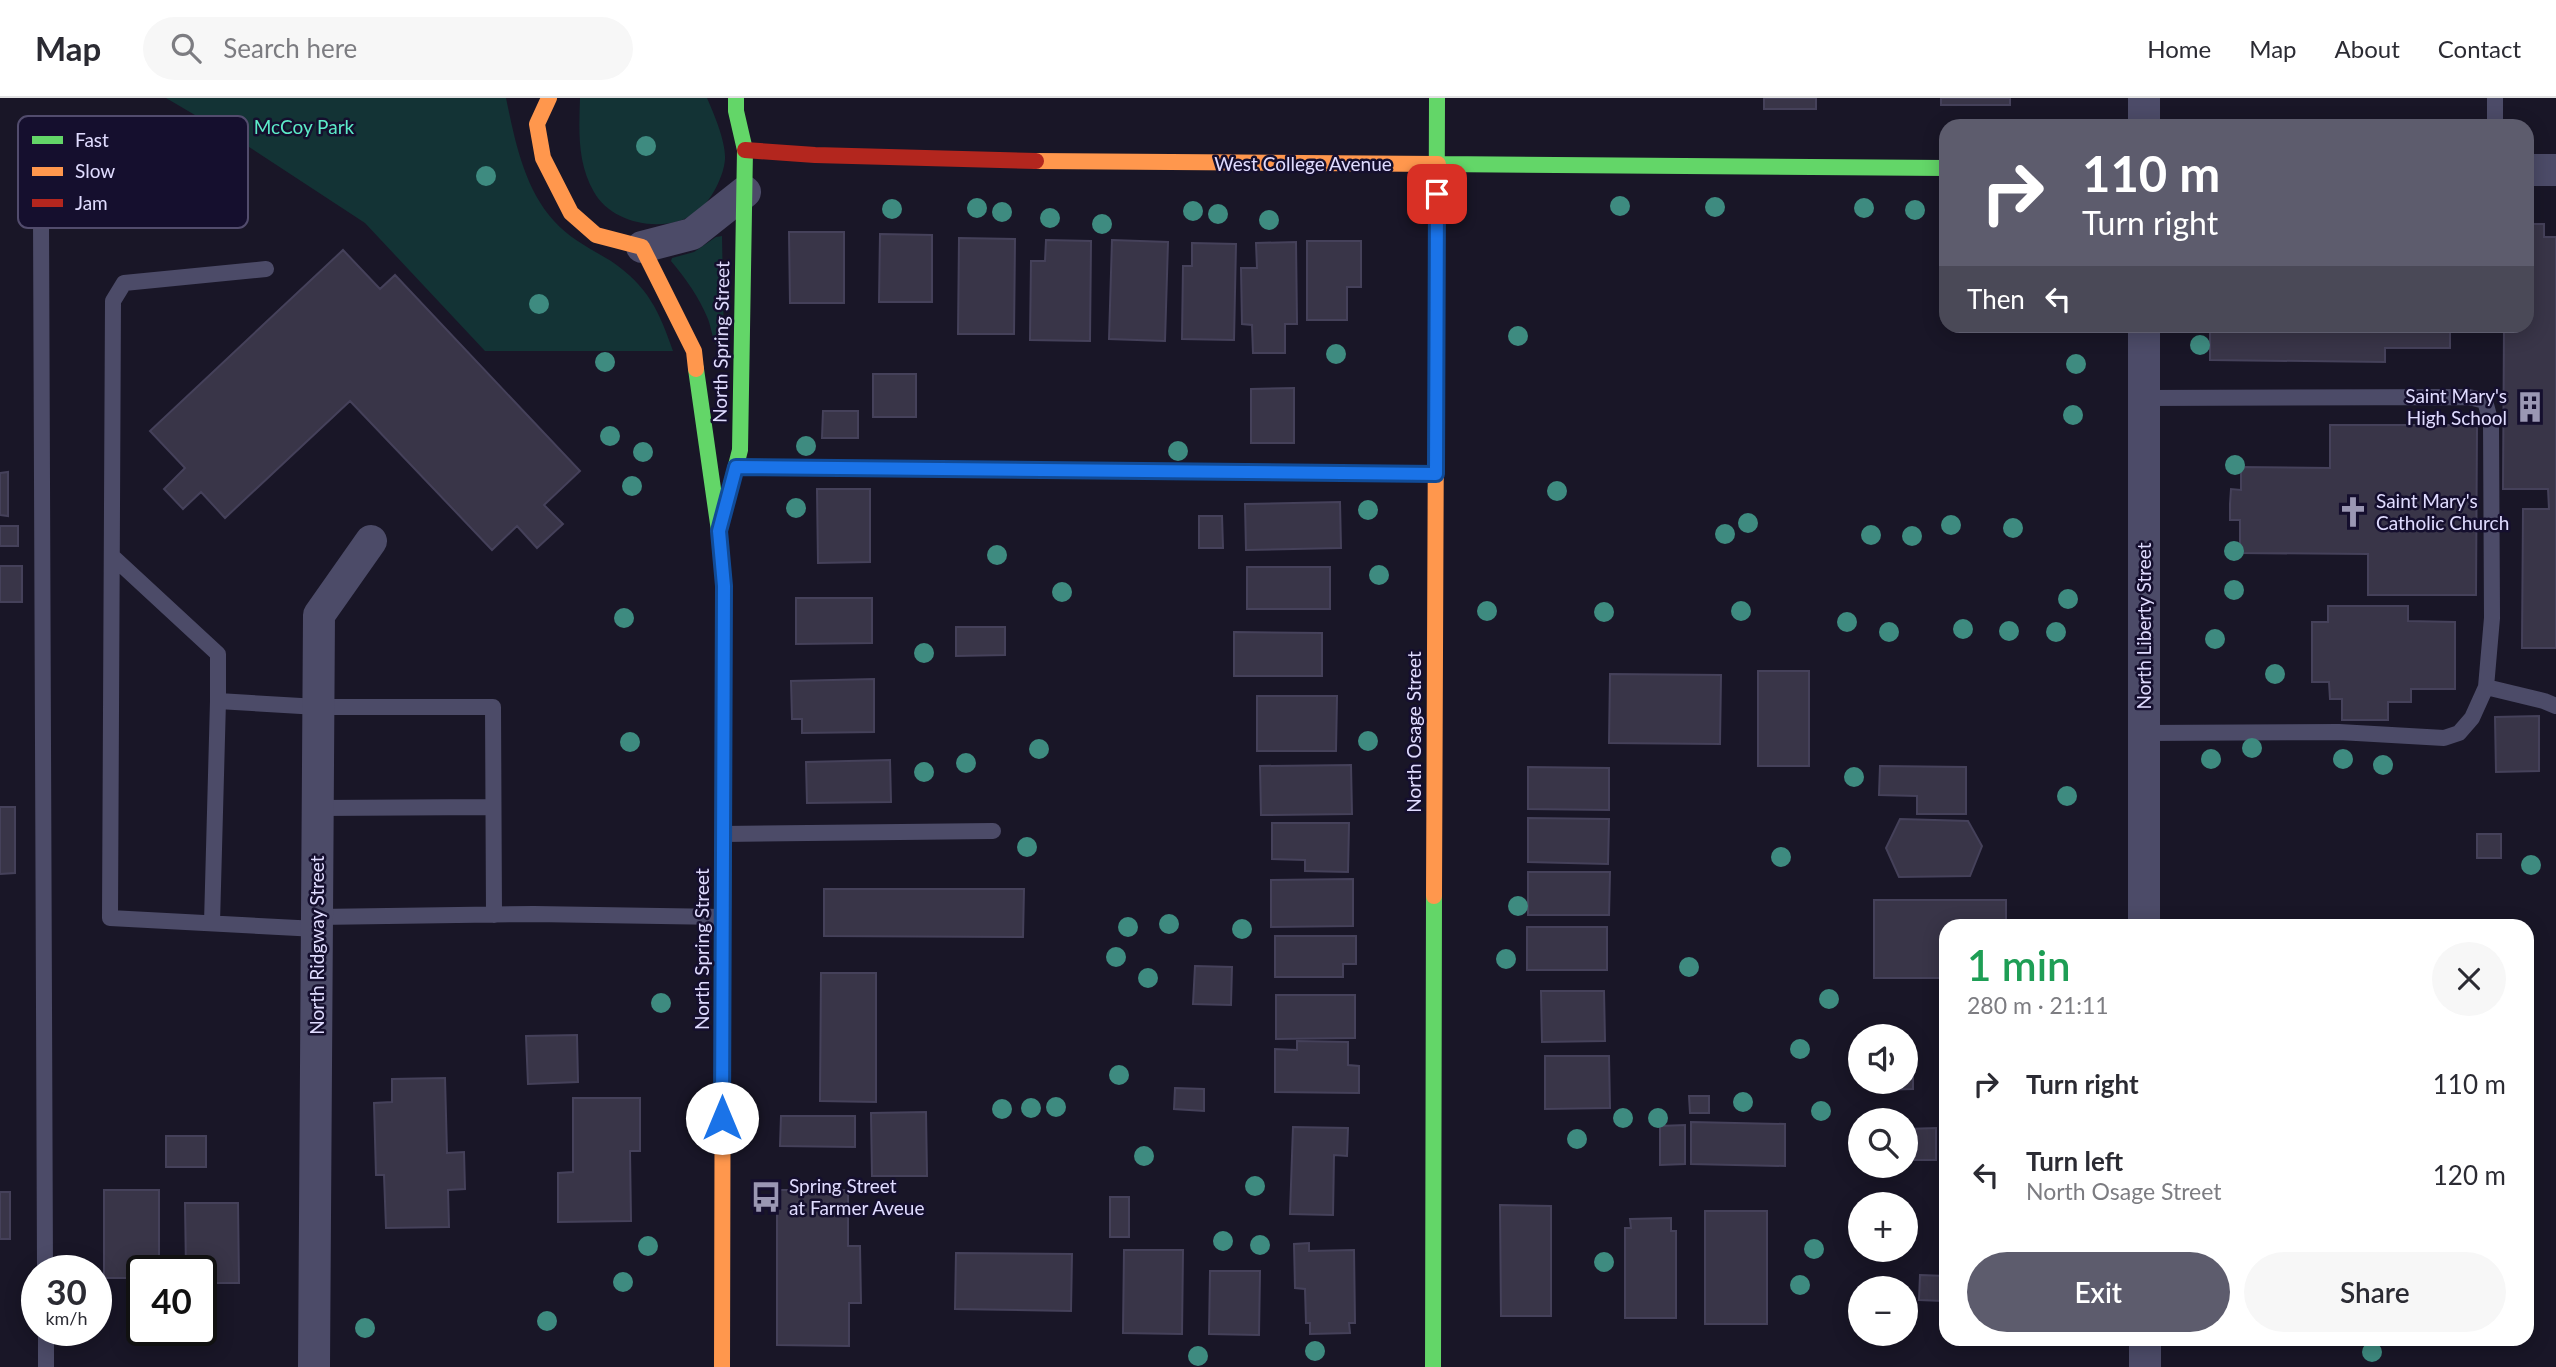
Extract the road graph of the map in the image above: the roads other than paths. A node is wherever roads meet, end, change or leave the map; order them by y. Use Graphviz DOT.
graph roads {
  1 [pos="1437,98"];
  2 [pos="2144,98"];
  3 [pos="2495,98"];
  4 [pos="733,102"];
  5 [pos="537,107"];
  6 [pos="2144,119"];
  7 [pos="2495,119"];
  8 [pos="745,150"];
  9 [pos="1437,165"];
  10 [pos="1939,168"];
  11 [pos="2534,170"];
  12 [pos="2556,170"];
  13 [pos="745,192"];
  14 [pos="41,228"];
  15 [pos="642,247"];
  16 [pos="266,269"];
  17 [pos="2144,333"];
  18 [pos="2144,398"];
  19 [pos="736,467"];
  20 [pos="1436,474"];
  21 [pos="719,531"];
  22 [pos="371,541"];
  23 [pos="112,556"];
  24 [pos="2486,687"];
  25 [pos="218,701"];
  26 [pos="2556,706"];
  27 [pos="318,707"];
  28 [pos="2143,733"];
  29 [pos="494,807"];
  30 [pos="317,808"];
  31 [pos="993,831"];
  32 [pos="723,834"];
  33 [pos="494,915"];
  34 [pos="723,917"];
  35 [pos="2144,919"];
  36 [pos="212,923"];
  37 [pos="317,923"];
  38 [pos="45,1255"];
  39 [pos="46,1346"];
  40 [pos="2145,1346"];
  41 [pos="46,1367"];
  42 [pos="314,1367"];
  43 [pos="722,1367"];
  44 [pos="1433,1367"];
  45 [pos="2146,1367"];
  1 -- 9 [label="street, North Osage Street"];
  2 -- 6 [label="street"];
  3 -- 7 [label="lane"];
  4 -- 8 [label="street, North Spring Street"];
  5 -- 15 [label="street"];
  8 -- 9 [label="street, West College Avenue"];
  8 -- 13 [label="street, North Spring Street"];
  9 -- 10 [label="street, West College Avenue"];
  9 -- 20 [label="street, North Osage Street"];
  11 -- 12 [label="street"];
  13 -- 15 [label="street"];
  13 -- 19 [label="street, North Spring Street"];
  14 -- 38 [label="lane"];
  15 -- 21 [label="street, North Spring Street"];
  16 -- 23 [label="lane"];
  17 -- 18 [label="street, North Liberty Street"];
  18 -- 24 [label="lane"];
  18 -- 28 [label="street, North Liberty Street"];
  19 -- 20 [label="lane"];
  19 -- 21 [label="street, North Spring Street"];
  20 -- 44 [label="street, North Osage Street"];
  21 -- 32 [label="street, North Spring Street"];
  22 -- 27 [label="street, North Ridgway Street"];
  23 -- 25 [label="lane"];
  23 -- 36 [label="lane"];
  24 -- 26 [label="lane"];
  24 -- 28 [label="lane"];
  25 -- 27 [label="lane"];
  25 -- 36 [label="lane"];
  27 -- 29 [label="lane"];
  27 -- 30 [label="street, North Ridgway Street"];
  28 -- 35 [label="street, North Liberty Street"];
  29 -- 30 [label="lane"];
  29 -- 33 [label="lane"];
  30 -- 37 [label="street, North Ridgway Street"];
  31 -- 32 [label="lane"];
  32 -- 34 [label="street, North Spring Street"];
  33 -- 34 [label="lane"];
  33 -- 37 [label="lane"];
  34 -- 43 [label="street, North Spring Street"];
  36 -- 37 [label="lane"];
  37 -- 42 [label="street, North Ridgway Street"];
  39 -- 41 [label="lane"];
  40 -- 45 [label="street"];
}
